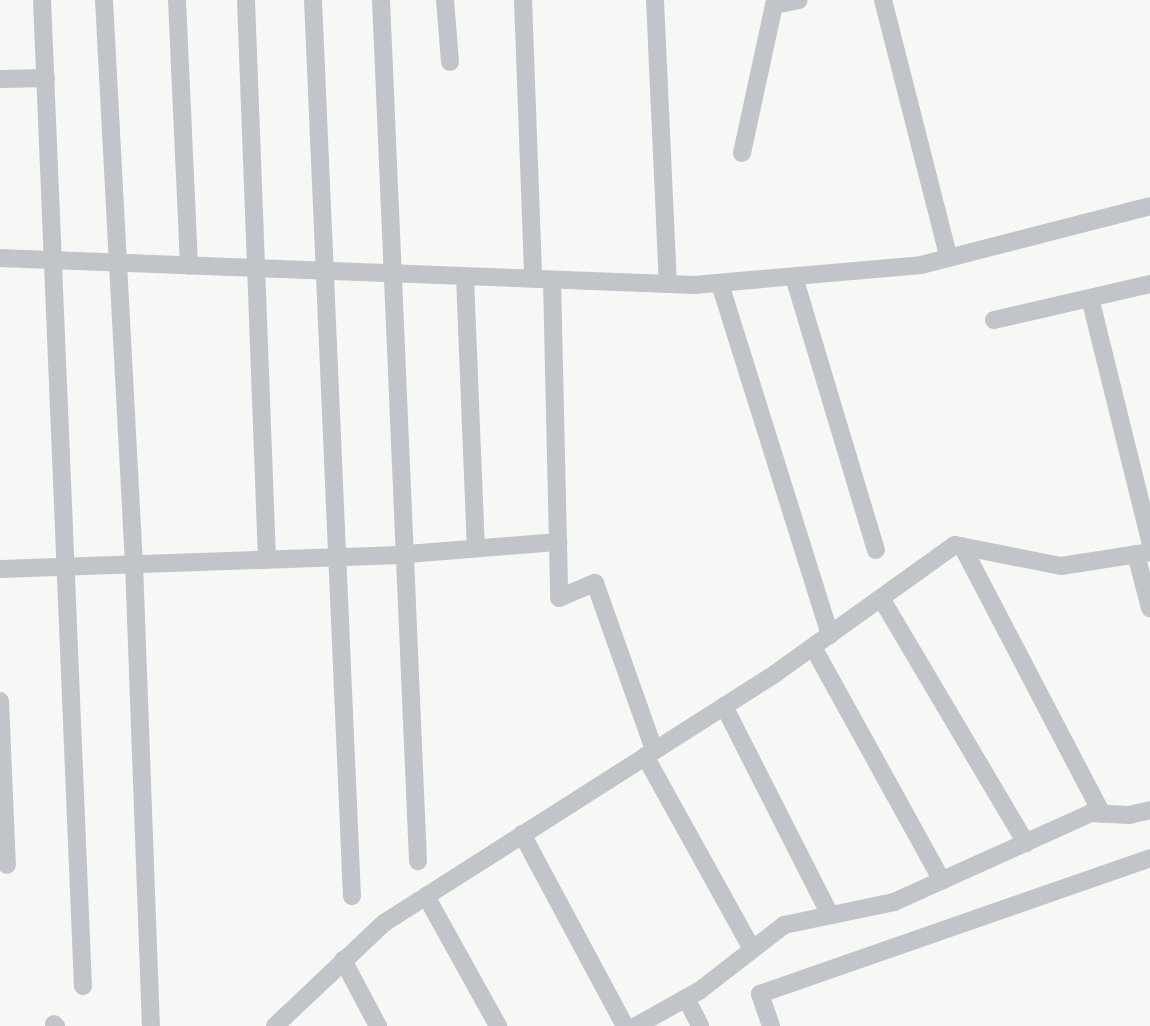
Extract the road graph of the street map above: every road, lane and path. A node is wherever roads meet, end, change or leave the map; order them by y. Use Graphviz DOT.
graph roads {
  1 [pos="42,0"];
  2 [pos="104,0"];
  3 [pos="177,0"];
  4 [pos="246,0"];
  5 [pos="313,0"];
  6 [pos="381,0"];
  7 [pos="445,0"];
  8 [pos="523,0"];
  9 [pos="654,0"];
  10 [pos="799,0"];
  11 [pos="883,0"];
  12 [pos="450,62"];
  13 [pos="46,78"];
  14 [pos="0,79"];
  15 [pos="742,153"];
  16 [pos="1150,206"];
  17 [pos="0,258"];
  18 [pos="949,258"];
  19 [pos="54,260"];
  20 [pos="120,263"];
  21 [pos="189,266"];
  22 [pos="259,268"];
  23 [pos="326,271"];
  24 [pos="396,274"];
  25 [pos="465,276"];
  26 [pos="794,276"];
  27 [pos="542,279"];
  28 [pos="668,284"];
  29 [pos="720,284"];
  30 [pos="1150,284"];
  31 [pos="1090,298"];
  32 [pos="994,320"];
  33 [pos="1150,541"];
  34 [pos="558,542"];
  35 [pos="962,546"];
  36 [pos="476,548"];
  37 [pos="876,550"];
  38 [pos="1143,553"];
  39 [pos="406,554"];
  40 [pos="334,557"];
  41 [pos="267,560"];
  42 [pos="134,564"];
  43 [pos="64,567"];
  44 [pos="0,569"];
  45 [pos="881,598"];
  46 [pos="1150,608"];
  47 [pos="830,635"];
  48 [pos="813,647"];
  49 [pos="0,701"];
  50 [pos="724,706"];
  51 [pos="650,753"];
  52 [pos="1150,810"];
  53 [pos="1102,814"];
  54 [pos="522,834"];
  55 [pos="1026,843"];
  56 [pos="1150,858"];
  57 [pos="418,861"];
  58 [pos="7,865"];
  59 [pos="942,881"];
  60 [pos="352,896"];
  61 [pos="426,896"];
  62 [pos="830,915"];
  63 [pos="752,949"];
  64 [pos="344,960"];
  65 [pos="83,986"];
  66 [pos="686,998"];
  67 [pos="151,1026"];
  68 [pos="275,1026"];
  69 [pos="378,1026"];
  70 [pos="498,1026"];
  71 [pos="625,1026"];
  72 [pos="636,1026"];
  73 [pos="700,1026"];
  74 [pos="771,1026"];
  1 -- 13 [label="street"];
  2 -- 20 [label="street"];
  3 -- 21 [label="street"];
  4 -- 22 [label="street"];
  5 -- 23 [label="street"];
  6 -- 24 [label="street"];
  7 -- 12 [label="street"];
  8 -- 27 [label="street"];
  9 -- 28 [label="street"];
  10 -- 15 [label="street"];
  11 -- 18 [label="street"];
  13 -- 14 [label="street"];
  13 -- 19 [label="street"];
  16 -- 18 [label="street"];
  17 -- 19 [label="street"];
  18 -- 26 [label="street"];
  19 -- 20 [label="street"];
  19 -- 43 [label="street"];
  20 -- 21 [label="street"];
  20 -- 42 [label="street"];
  21 -- 22 [label="street"];
  22 -- 23 [label="street"];
  22 -- 41 [label="street"];
  23 -- 24 [label="street"];
  23 -- 40 [label="street"];
  24 -- 25 [label="street"];
  24 -- 39 [label="street"];
  25 -- 27 [label="street"];
  25 -- 36 [label="street"];
  26 -- 29 [label="street"];
  26 -- 37 [label="street"];
  27 -- 28 [label="street"];
  27 -- 34 [label="street"];
  28 -- 29 [label="street"];
  29 -- 47 [label="street"];
  30 -- 31 [label="street"];
  31 -- 32 [label="street"];
  31 -- 33 [label="street"];
  34 -- 36 [label="street"];
  34 -- 51 [label="street"];
  35 -- 38 [label="street"];
  35 -- 45 [label="street"];
  35 -- 53 [label="street"];
  36 -- 39 [label="street"];
  38 -- 46 [label="street"];
  39 -- 40 [label="street"];
  39 -- 57 [label="street"];
  40 -- 41 [label="street"];
  40 -- 60 [label="street"];
  41 -- 42 [label="street"];
  42 -- 43 [label="street"];
  42 -- 67 [label="street"];
  43 -- 44 [label="street"];
  43 -- 65 [label="street"];
  45 -- 47 [label="street"];
  45 -- 55 [label="street"];
  47 -- 48 [label="street"];
  48 -- 50 [label="street"];
  48 -- 59 [label="street"];
  49 -- 58 [label="street"];
  50 -- 51 [label="street"];
  50 -- 62 [label="street"];
  51 -- 54 [label="street"];
  51 -- 63 [label="street"];
  52 -- 53 [label="street"];
  53 -- 55 [label="street"];
  54 -- 61 [label="street"];
  54 -- 71 [label="street"];
  55 -- 59 [label="street"];
  56 -- 74 [label="street"];
  59 -- 62 [label="street"];
  61 -- 64 [label="street"];
  61 -- 70 [label="street"];
  62 -- 63 [label="street"];
  63 -- 66 [label="street"];
  64 -- 68 [label="street"];
  64 -- 69 [label="street"];
  66 -- 72 [label="street"];
  66 -- 73 [label="street"];
}
